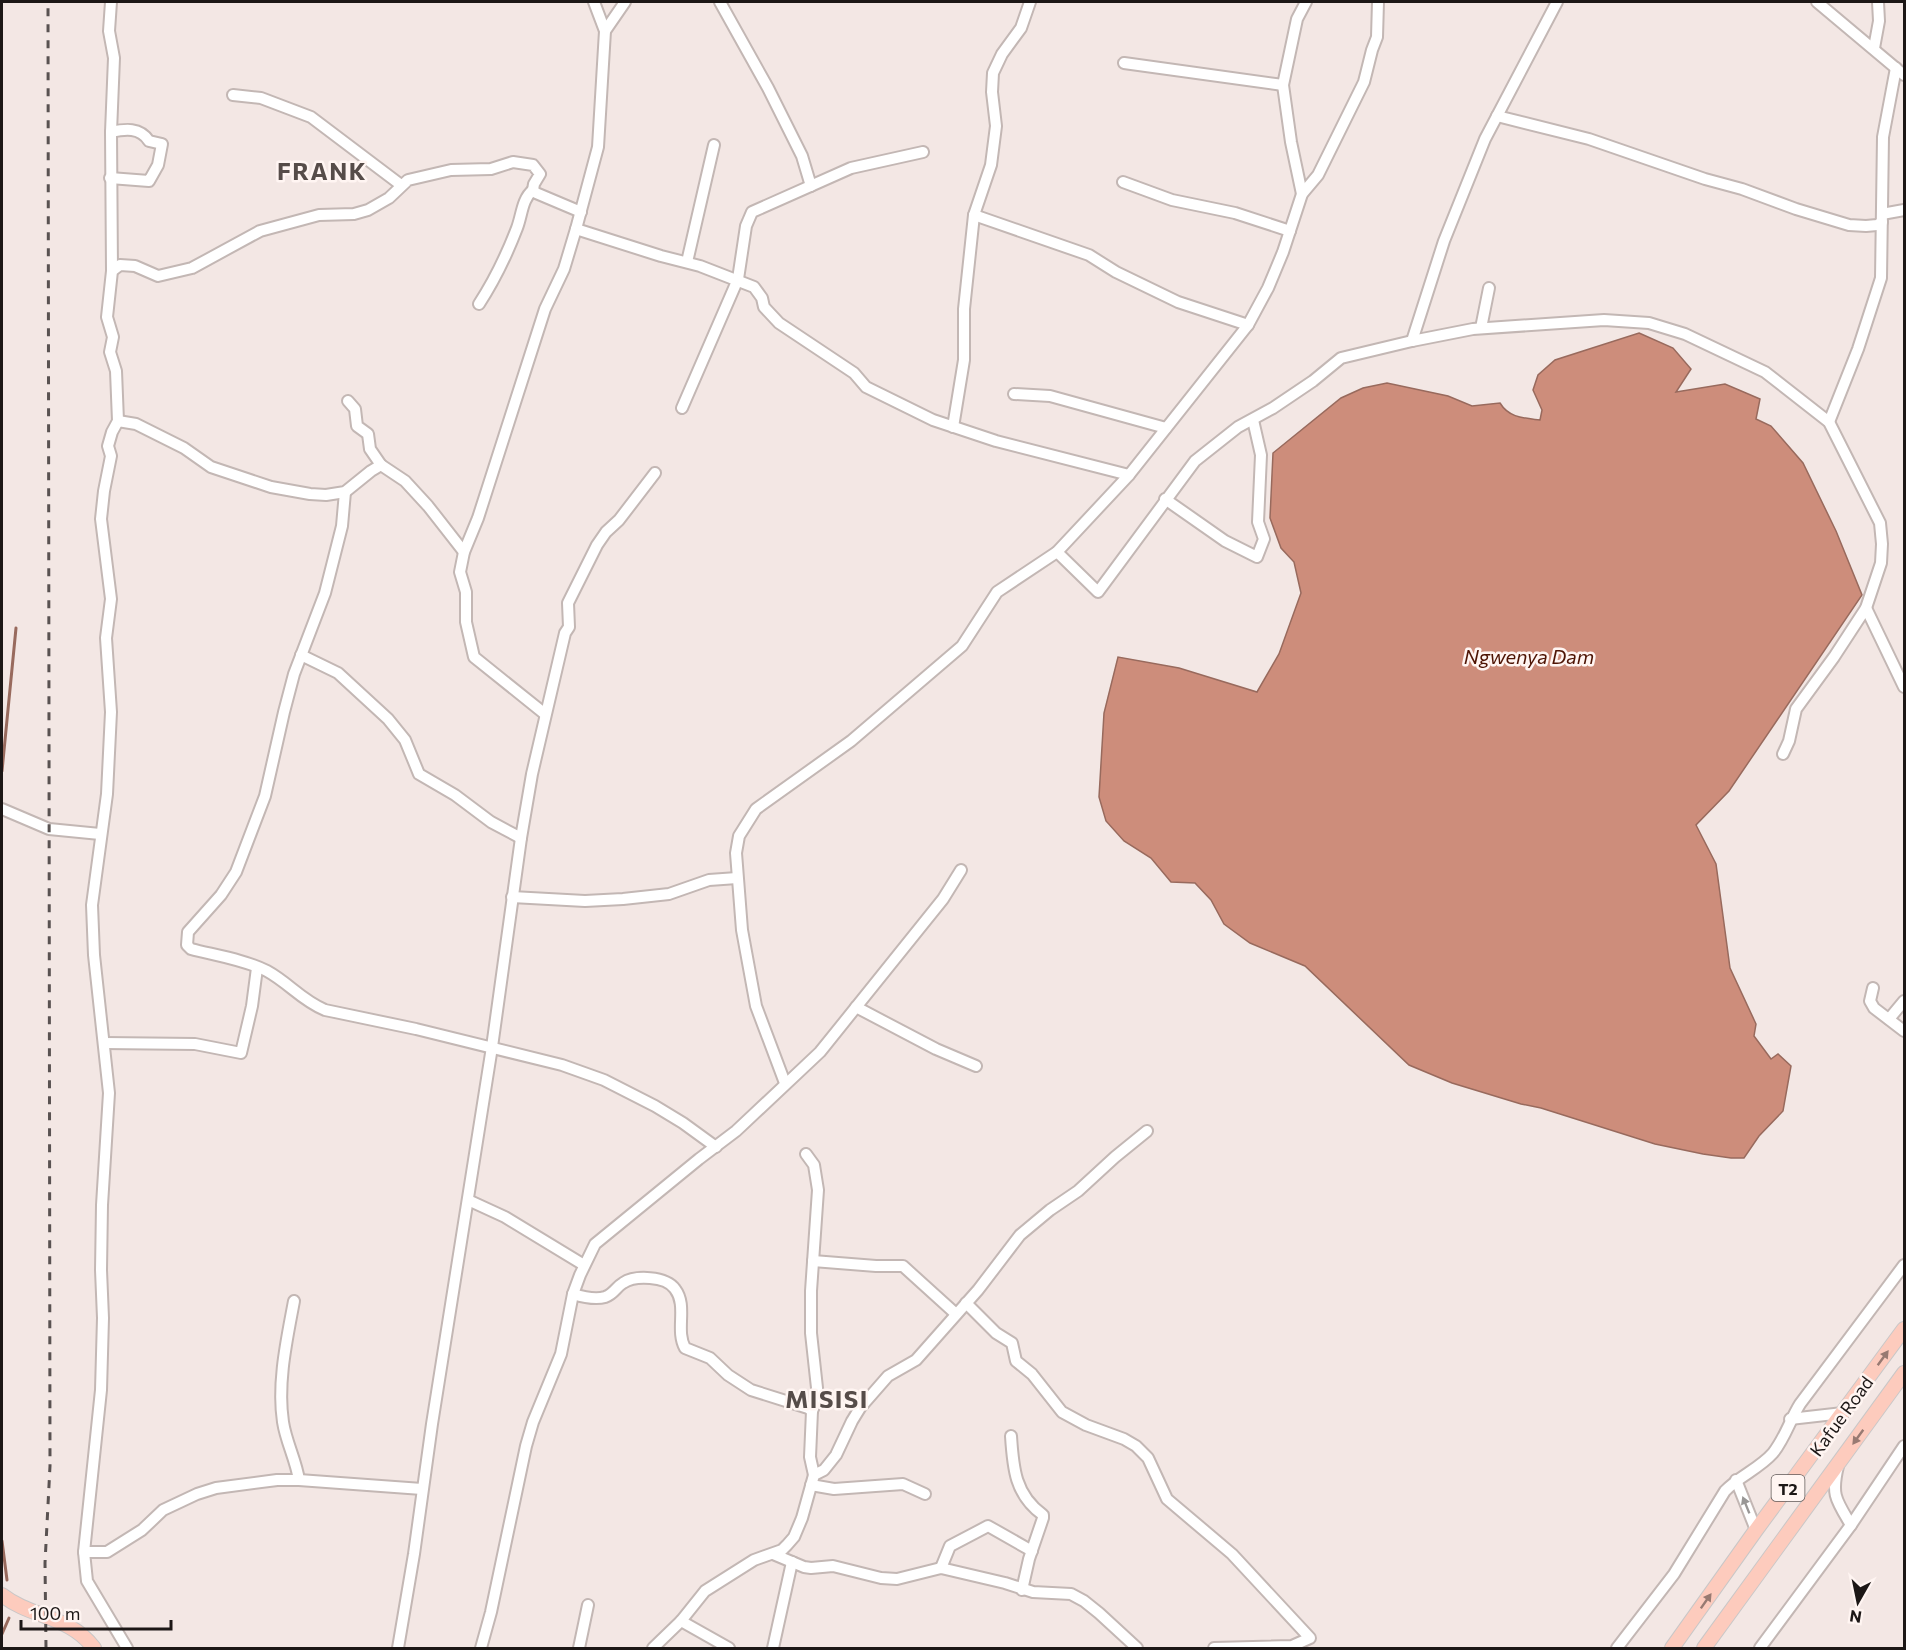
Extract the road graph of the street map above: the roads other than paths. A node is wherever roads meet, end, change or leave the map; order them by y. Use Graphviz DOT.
graph roads {
  1 [pos="111,2"];
  2 [pos="594,2"];
  3 [pos="625,2"];
  4 [pos="720,2"];
  5 [pos="1030,2"];
  6 [pos="1306,2"];
  7 [pos="1378,2"];
  8 [pos="1557,2"];
  9 [pos="1817,2"];
  10 [pos="1878,2"];
  11 [pos="605,31"];
  12 [pos="1874,48"];
  13 [pos="1124,63"];
  14 [pos="1900,72"];
  15 [pos="1283,85"];
  16 [pos="232,95"];
  17 [pos="1497,116"];
  18 [pos="111,132"];
  19 [pos="714,146"];
  20 [pos="923,152"];
  21 [pos="110,178"];
  22 [pos="1123,182"];
  23 [pos="401,184"];
  24 [pos="810,186"];
  25 [pos="533,190"];
  26 [pos="1302,194"];
  27 [pos="1905,210"];
  28 [pos="581,212"];
  29 [pos="974,215"];
  30 [pos="1882,218"];
  31 [pos="576,230"];
  32 [pos="1290,231"];
  33 [pos="687,262"];
  34 [pos="111,271"];
  35 [pos="738,279"];
  36 [pos="1489,288"];
  37 [pos="479,304"];
  38 [pos="1248,325"];
  39 [pos="1481,328"];
  40 [pos="1412,340"];
  41 [pos="1014,394"];
  42 [pos="348,401"];
  43 [pos="682,408"];
  44 [pos="1253,420"];
  45 [pos="118,421"];
  46 [pos="1829,422"];
  47 [pos="953,427"];
  48 [pos="1166,428"];
  49 [pos="381,465"];
  50 [pos="655,473"];
  51 [pos="1130,475"];
  52 [pos="345,492"];
  53 [pos="1165,499"];
  54 [pos="464,552"];
  55 [pos="1057,552"];
  56 [pos="1866,608"];
  57 [pos="301,654"];
  58 [pos="1905,687"];
  59 [pos="545,714"];
  60 [pos="1783,754"];
  61 [pos="2,809"];
  62 [pos="100,834"];
  63 [pos="521,838"];
  64 [pos="961,870"];
  65 [pos="737,878"];
  66 [pos="512,897"];
  67 [pos="257,968"];
  68 [pos="1873,988"];
  69 [pos="1905,1001"];
  70 [pos="856,1007"];
  71 [pos="1890,1019"];
  72 [pos="1905,1031"];
  73 [pos="104,1043"];
  74 [pos="492,1047"];
  75 [pos="976,1066"];
  76 [pos="785,1083"];
  77 [pos="1148,1131"];
  78 [pos="716,1147"];
  79 [pos="806,1154"];
  80 [pos="468,1200"];
  81 [pos="813,1261"];
  82 [pos="584,1265"];
  83 [pos="1905,1265"];
  84 [pos="573,1294"];
  85 [pos="294,1301"];
  86 [pos="966,1303"];
  87 [pos="956,1314"];
  88 [pos="1905,1329"];
  89 [pos="1905,1373"];
  90 [pos="1900,1390"];
  91 [pos="812,1411"];
  92 [pos="1843,1413"];
  93 [pos="1790,1419"];
  94 [pos="1011,1436"];
  95 [pos="1905,1446"];
  96 [pos="1839,1463"];
  97 [pos="299,1480"];
  98 [pos="813,1480"];
  99 [pos="1736,1480"];
  100 [pos="422,1489"];
  101 [pos="925,1494"];
  102 [pos="1851,1525"];
  103 [pos="1756,1530"];
  104 [pos="1032,1551"];
  105 [pos="84,1552"];
  106 [pos="772,1554"];
  107 [pos="792,1562"];
  108 [pos="941,1568"];
  109 [pos="1022,1590"];
  110 [pos="2,1595"];
  111 [pos="588,1605"];
  112 [pos="681,1621"];
  113 [pos="94,1648"];
  114 [pos="127,1648"];
  115 [pos="398,1648"];
  116 [pos="481,1648"];
  117 [pos="579,1648"];
  118 [pos="653,1648"];
  119 [pos="729,1648"];
  120 [pos="773,1648"];
  121 [pos="1137,1648"];
  122 [pos="1214,1648"];
  123 [pos="1617,1648"];
  124 [pos="1672,1648"];
  125 [pos="1704,1648"];
  126 [pos="1760,1648"];
  1 -- 18 [label="street"];
  2 -- 11 [label="street"];
  3 -- 11 [label="street"];
  4 -- 24 [label="street"];
  5 -- 29 [label="street"];
  6 -- 15 [label="street"];
  7 -- 26 [label="street"];
  8 -- 17 [label="street"];
  9 -- 12 [label="street"];
  10 -- 12 [label="street"];
  11 -- 28 [label="street"];
  12 -- 14 [label="street"];
  13 -- 15 [label="street"];
  14 -- 30 [label="street"];
  15 -- 26 [label="street"];
  16 -- 23 [label="street"];
  17 -- 30 [label="street"];
  17 -- 40 [label="street"];
  18 -- 21 [label="street"];
  18 -- 21 [label="street"];
  19 -- 33 [label="street"];
  20 -- 24 [label="street"];
  21 -- 34 [label="street"];
  22 -- 32 [label="street"];
  23 -- 25 [label="street"];
  23 -- 34 [label="street"];
  24 -- 35 [label="street"];
  25 -- 28 [label="street"];
  25 -- 37 [label="street"];
  26 -- 32 [label="street"];
  27 -- 30 [label="street"];
  28 -- 31 [label="street"];
  29 -- 38 [label="street"];
  29 -- 47 [label="street"];
  30 -- 46 [label="street"];
  31 -- 33 [label="street"];
  31 -- 54 [label="street"];
  32 -- 38 [label="street"];
  33 -- 35 [label="street"];
  34 -- 45 [label="street"];
  35 -- 43 [label="street"];
  35 -- 47 [label="street"];
  36 -- 39 [label="street"];
  38 -- 48 [label="street"];
  39 -- 40 [label="street"];
  39 -- 46 [label="street"];
  40 -- 44 [label="street"];
  41 -- 48 [label="street"];
  42 -- 49 [label="street"];
  44 -- 53 [label="street"];
  44 -- 53 [label="street"];
  45 -- 52 [label="street"];
  45 -- 62 [label="street"];
  46 -- 56 [label="street"];
  47 -- 51 [label="street"];
  48 -- 51 [label="street"];
  49 -- 52 [label="street"];
  49 -- 54 [label="street"];
  50 -- 59 [label="street"];
  51 -- 55 [label="street"];
  52 -- 57 [label="street"];
  53 -- 55 [label="street"];
  54 -- 59 [label="street"];
  55 -- 65 [label="street"];
  56 -- 58 [label="street"];
  56 -- 60 [label="street"];
  57 -- 63 [label="street"];
  57 -- 67 [label="street"];
  59 -- 63 [label="street"];
  61 -- 62 [label="street"];
  62 -- 73 [label="street"];
  63 -- 66 [label="street"];
  64 -- 70 [label="street"];
  65 -- 66 [label="street"];
  65 -- 76 [label="street"];
  66 -- 74 [label="street"];
  67 -- 73 [label="street"];
  67 -- 74 [label="street"];
  68 -- 71 [label="street"];
  69 -- 71 [label="street"];
  70 -- 75 [label="street"];
  70 -- 76 [label="street"];
  71 -- 72 [label="street"];
  73 -- 105 [label="street"];
  74 -- 78 [label="street"];
  74 -- 80 [label="street"];
  76 -- 78 [label="street"];
  77 -- 86 [label="street"];
  78 -- 82 [label="street"];
  79 -- 81 [label="street"];
  80 -- 82 [label="street"];
  80 -- 100 [label="street"];
  81 -- 87 [label="street"];
  81 -- 91 [label="street"];
  82 -- 84 [label="street"];
  83 -- 93 [label="street"];
  84 -- 91 [label="street"];
  84 -- 116 [label="street"];
  85 -- 97 [label="street"];
  86 -- 87 [label="street"];
  86 -- 122 [label="street"];
  87 -- 98 [label="street"];
  92 -- 88 [label="main road, Kafue Road / T2, one-way"];
  89 -- 90 [label="main road, Kafue Road / T2"];
  90 -- 96 [label="main road, Kafue Road / T2, one-way"];
  91 -- 98 [label="street"];
  92 -- 93 [label="street"];
  92 -- 103 [label="main road, Kafue Road / T2"];
  93 -- 99 [label="street"];
  94 -- 104 [label="street"];
  95 -- 102 [label="street"];
  96 -- 102 [label="street"];
  96 -- 125 [label="main road, Kafue Road / T2"];
  97 -- 100 [label="street"];
  97 -- 105 [label="street"];
  98 -- 101 [label="street"];
  98 -- 106 [label="street"];
  103 -- 99 [label="street, one-way"];
  99 -- 123 [label="street"];
  100 -- 115 [label="street"];
  102 -- 126 [label="street"];
  124 -- 103 [label="main road, Kafue Road / T2, one-way"];
  104 -- 108 [label="street"];
  104 -- 109 [label="street"];
  105 -- 114 [label="street"];
  106 -- 107 [label="street"];
  106 -- 112 [label="street"];
  107 -- 108 [label="street"];
  107 -- 120 [label="street"];
  108 -- 109 [label="street"];
  109 -- 121 [label="street"];
  110 -- 113 [label="main road"];
  111 -- 117 [label="street"];
  112 -- 118 [label="street"];
  112 -- 119 [label="street"];
}
